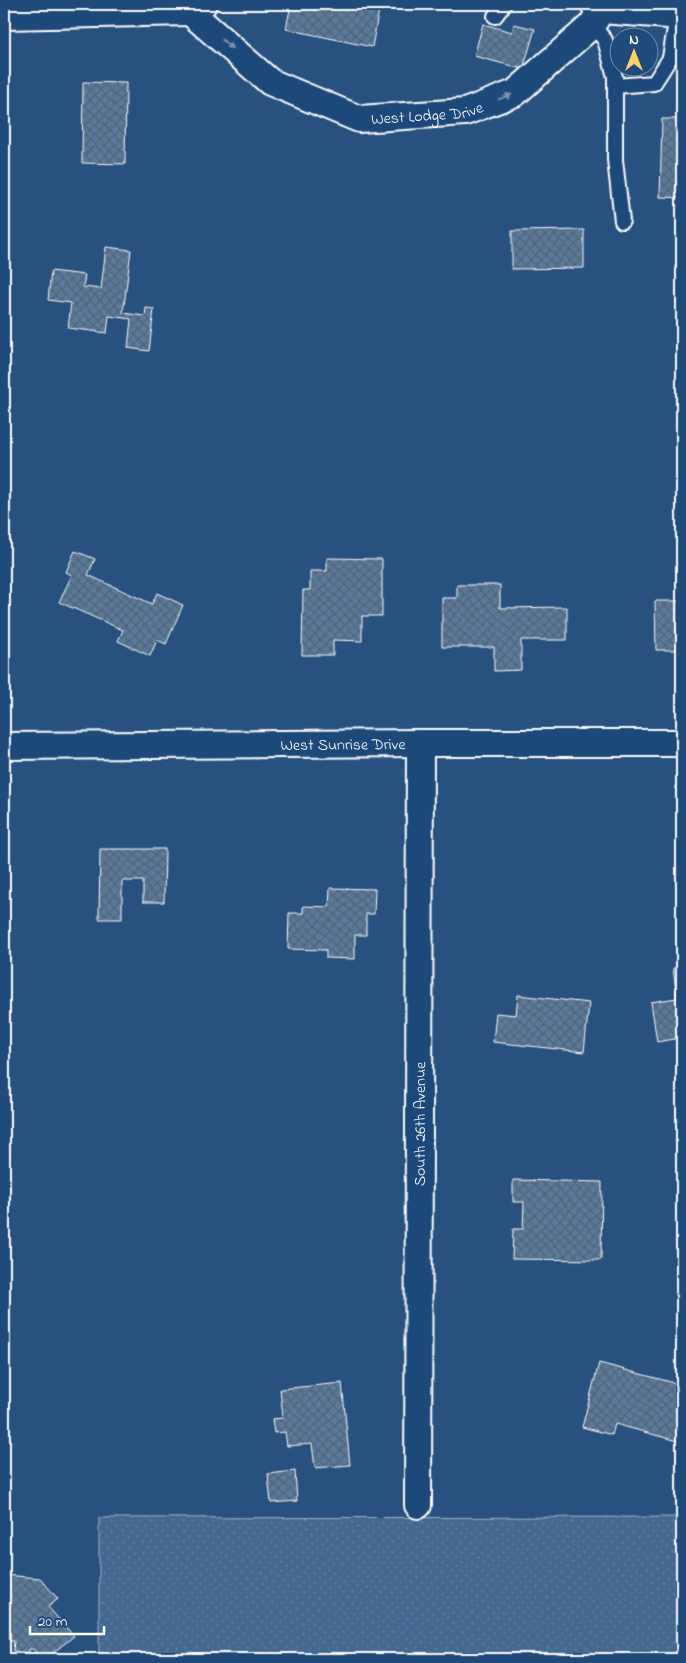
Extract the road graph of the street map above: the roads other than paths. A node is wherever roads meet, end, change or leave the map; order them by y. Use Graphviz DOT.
graph roads {
  1 [pos="504,4"];
  2 [pos="197,8"];
  3 [pos="595,13"];
  4 [pos="4,16"];
  5 [pos="495,16"];
  6 [pos="680,16"];
  7 [pos="615,86"];
  8 [pos="622,221"];
  9 [pos="420,743"];
  10 [pos="682,743"];
  11 [pos="4,746"];
  12 [pos="418,1505"];
  1 -- 5 [label="lane"];
  2 -- 3 [label="street, West Lodge Drive, one-way"];
  2 -- 4 [label="street, West Lodge Drive"];
  3 -- 6 [label="street"];
  3 -- 7 [label="lane"];
  6 -- 7 [label="lane"];
  7 -- 8 [label="lane"];
  9 -- 10 [label="street, West Sunrise Drive"];
  9 -- 11 [label="street, West Sunrise Drive"];
  9 -- 12 [label="street, South 26th Avenue"];
}
